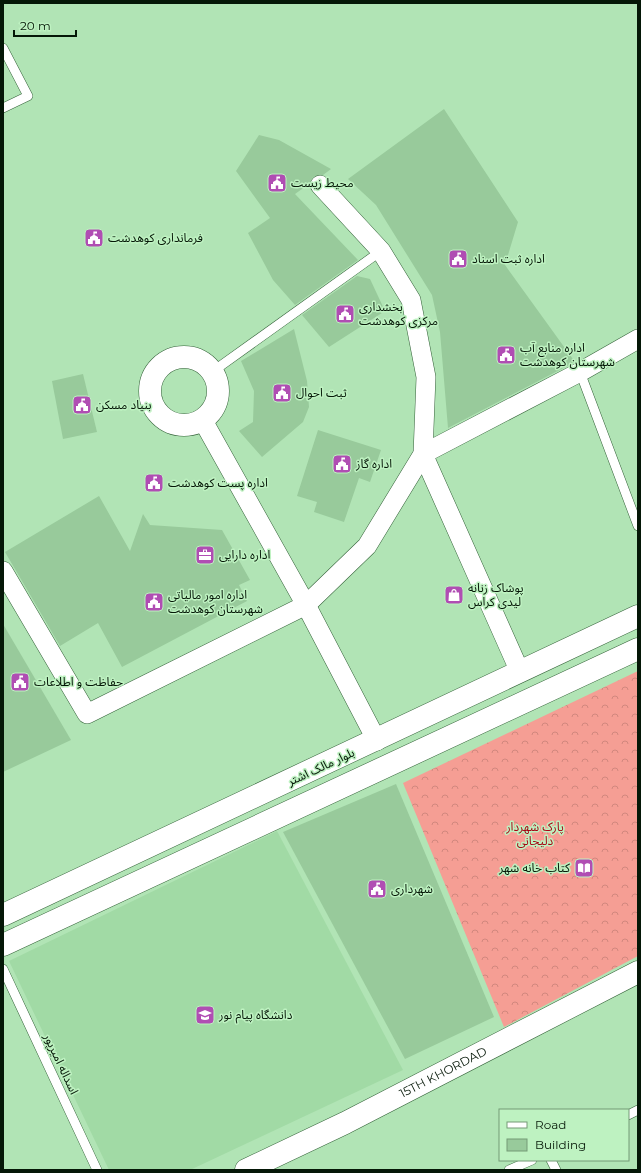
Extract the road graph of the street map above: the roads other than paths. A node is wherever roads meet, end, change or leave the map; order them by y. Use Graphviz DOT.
graph roads {
  1 [pos="3,48"];
  2 [pos="3,108"];
  3 [pos="320,185"];
  4 [pos="381,251"];
  5 [pos="638,339"];
  6 [pos="212,372"];
  7 [pos="580,372"];
  8 [pos="202,419"];
  9 [pos="423,454"];
  10 [pos="638,526"];
  11 [pos="3,571"];
  12 [pos="306,605"];
  13 [pos="638,616"];
  14 [pos="638,649"];
  15 [pos="520,672"];
  16 [pos="377,741"];
  17 [pos="3,915"];
  18 [pos="3,945"];
  19 [pos="3,969"];
  20 [pos="638,972"];
  21 [pos="638,1110"];
  22 [pos="629,1114"];
  23 [pos="530,1161"];
  24 [pos="552,1161"];
  25 [pos="97,1170"];
  26 [pos="246,1170"];
  27 [pos="509,1170"];
  28 [pos="556,1170"];
  1 -- 2 [label="lane"];
  3 -- 4 [label="street"];
  4 -- 6 [label="lane"];
  4 -- 9 [label="street"];
  5 -- 7 [label="street"];
  6 -- 8 [label="main road"];
  6 -- 8 [label="main road"];
  7 -- 9 [label="street"];
  7 -- 10 [label="lane"];
  8 -- 12 [label="street"];
  9 -- 12 [label="street"];
  9 -- 15 [label="street"];
  11 -- 12 [label="street"];
  12 -- 16 [label="street"];
  13 -- 15 [label="main road, بلوار مالک اشتر"];
  14 -- 18 [label="main road"];
  15 -- 16 [label="main road, بلوار مالک اشتر"];
  16 -- 17 [label="main road, بلوار مالک اشتر"];
  19 -- 25 [label="lane, اسداله امیرپور"];
  20 -- 26 [label="main road, 15TH KHORDAD"];
  21 -- 22 [label="lane"];
  23 -- 27 [label="lane"];
  24 -- 28 [label="lane"];
}
